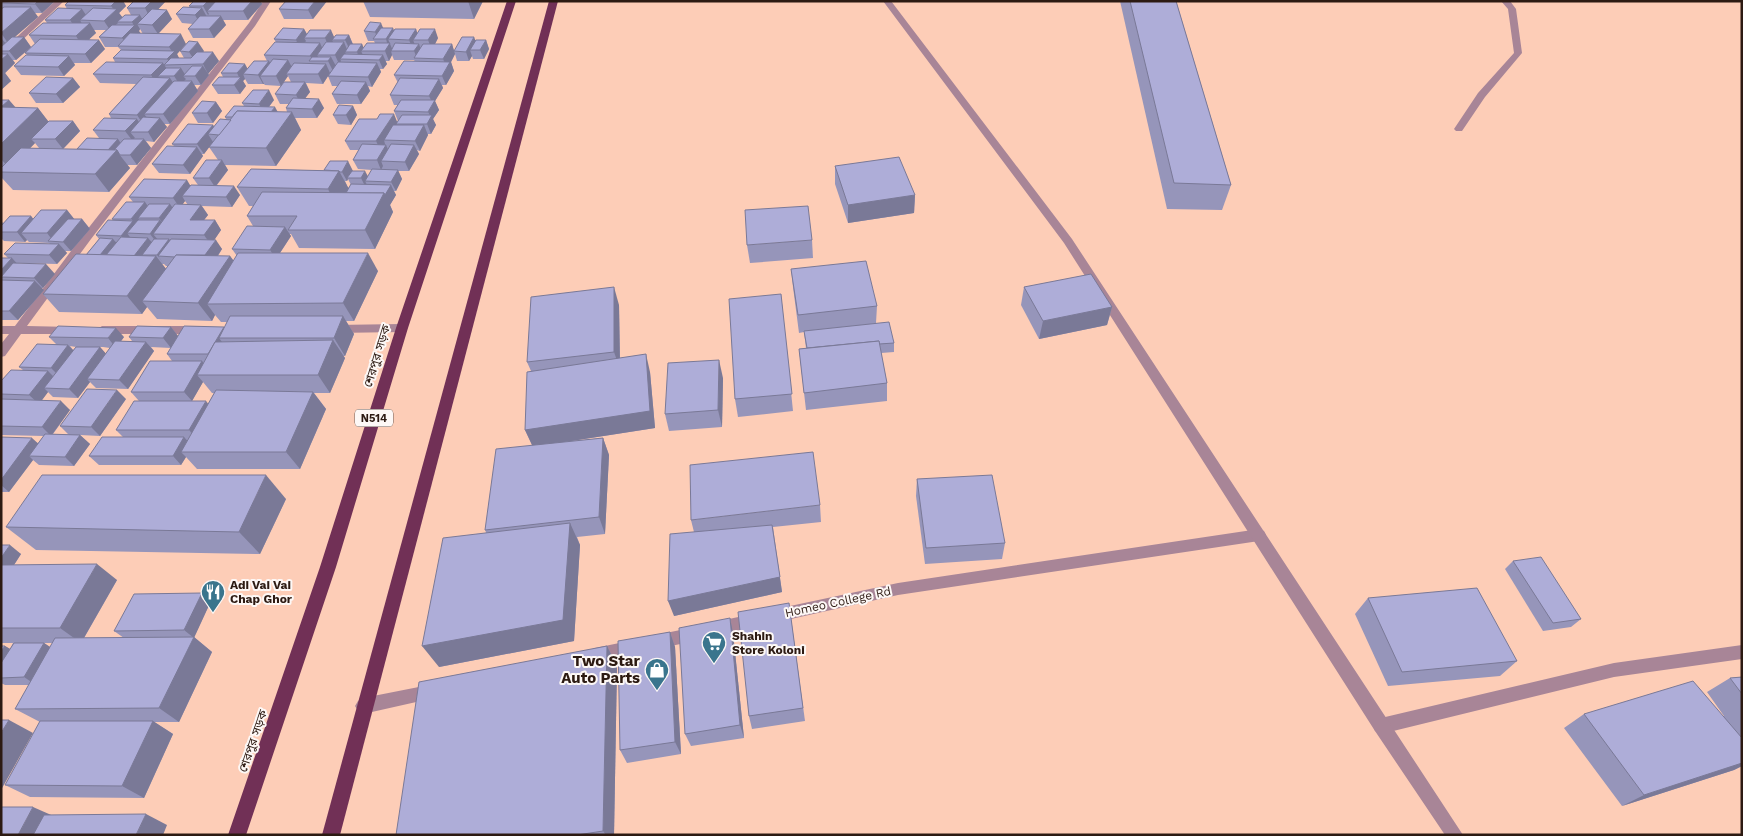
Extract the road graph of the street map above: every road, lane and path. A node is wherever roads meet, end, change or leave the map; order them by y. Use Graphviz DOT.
graph roads {
  1 [pos="60,1"];
  2 [pos="268,1"];
  3 [pos="512,1"];
  4 [pos="554,1"];
  5 [pos="887,1"];
  6 [pos="1505,1"];
  7 [pos="1,57"];
  8 [pos="1459,129"];
  9 [pos="402,328"];
  10 [pos="323,329"];
  11 [pos="1,330"];
  12 [pos="214,330"];
  13 [pos="18,331"];
  14 [pos="1,353"];
  15 [pos="1259,535"];
  16 [pos="1742,652"];
  17 [pos="577,659"];
  18 [pos="451,687"];
  19 [pos="363,706"];
  20 [pos="1381,726"];
  21 [pos="237,835"];
  22 [pos="330,835"];
  23 [pos="1455,835"];
  1 -- 7 [label="street"];
  2 -- 13 [label="street"];
  3 -- 9 [label="highway, শেরপুর সড়ক / N514"];
  4 -- 19 [label="highway"];
  5 -- 15 [label="street"];
  6 -- 8 [label="street"];
  9 -- 10 [label="street"];
  9 -- 21 [label="highway, শেরপুর সড়ক / N514"];
  11 -- 13 [label="street"];
  12 -- 13 [label="street"];
  13 -- 14 [label="street"];
  15 -- 17 [label="street, Homeo College Rd"];
  15 -- 20 [label="street"];
  16 -- 20 [label="street"];
  18 -- 19 [label="street"];
  19 -- 22 [label="highway"];
  20 -- 23 [label="street"];
}
